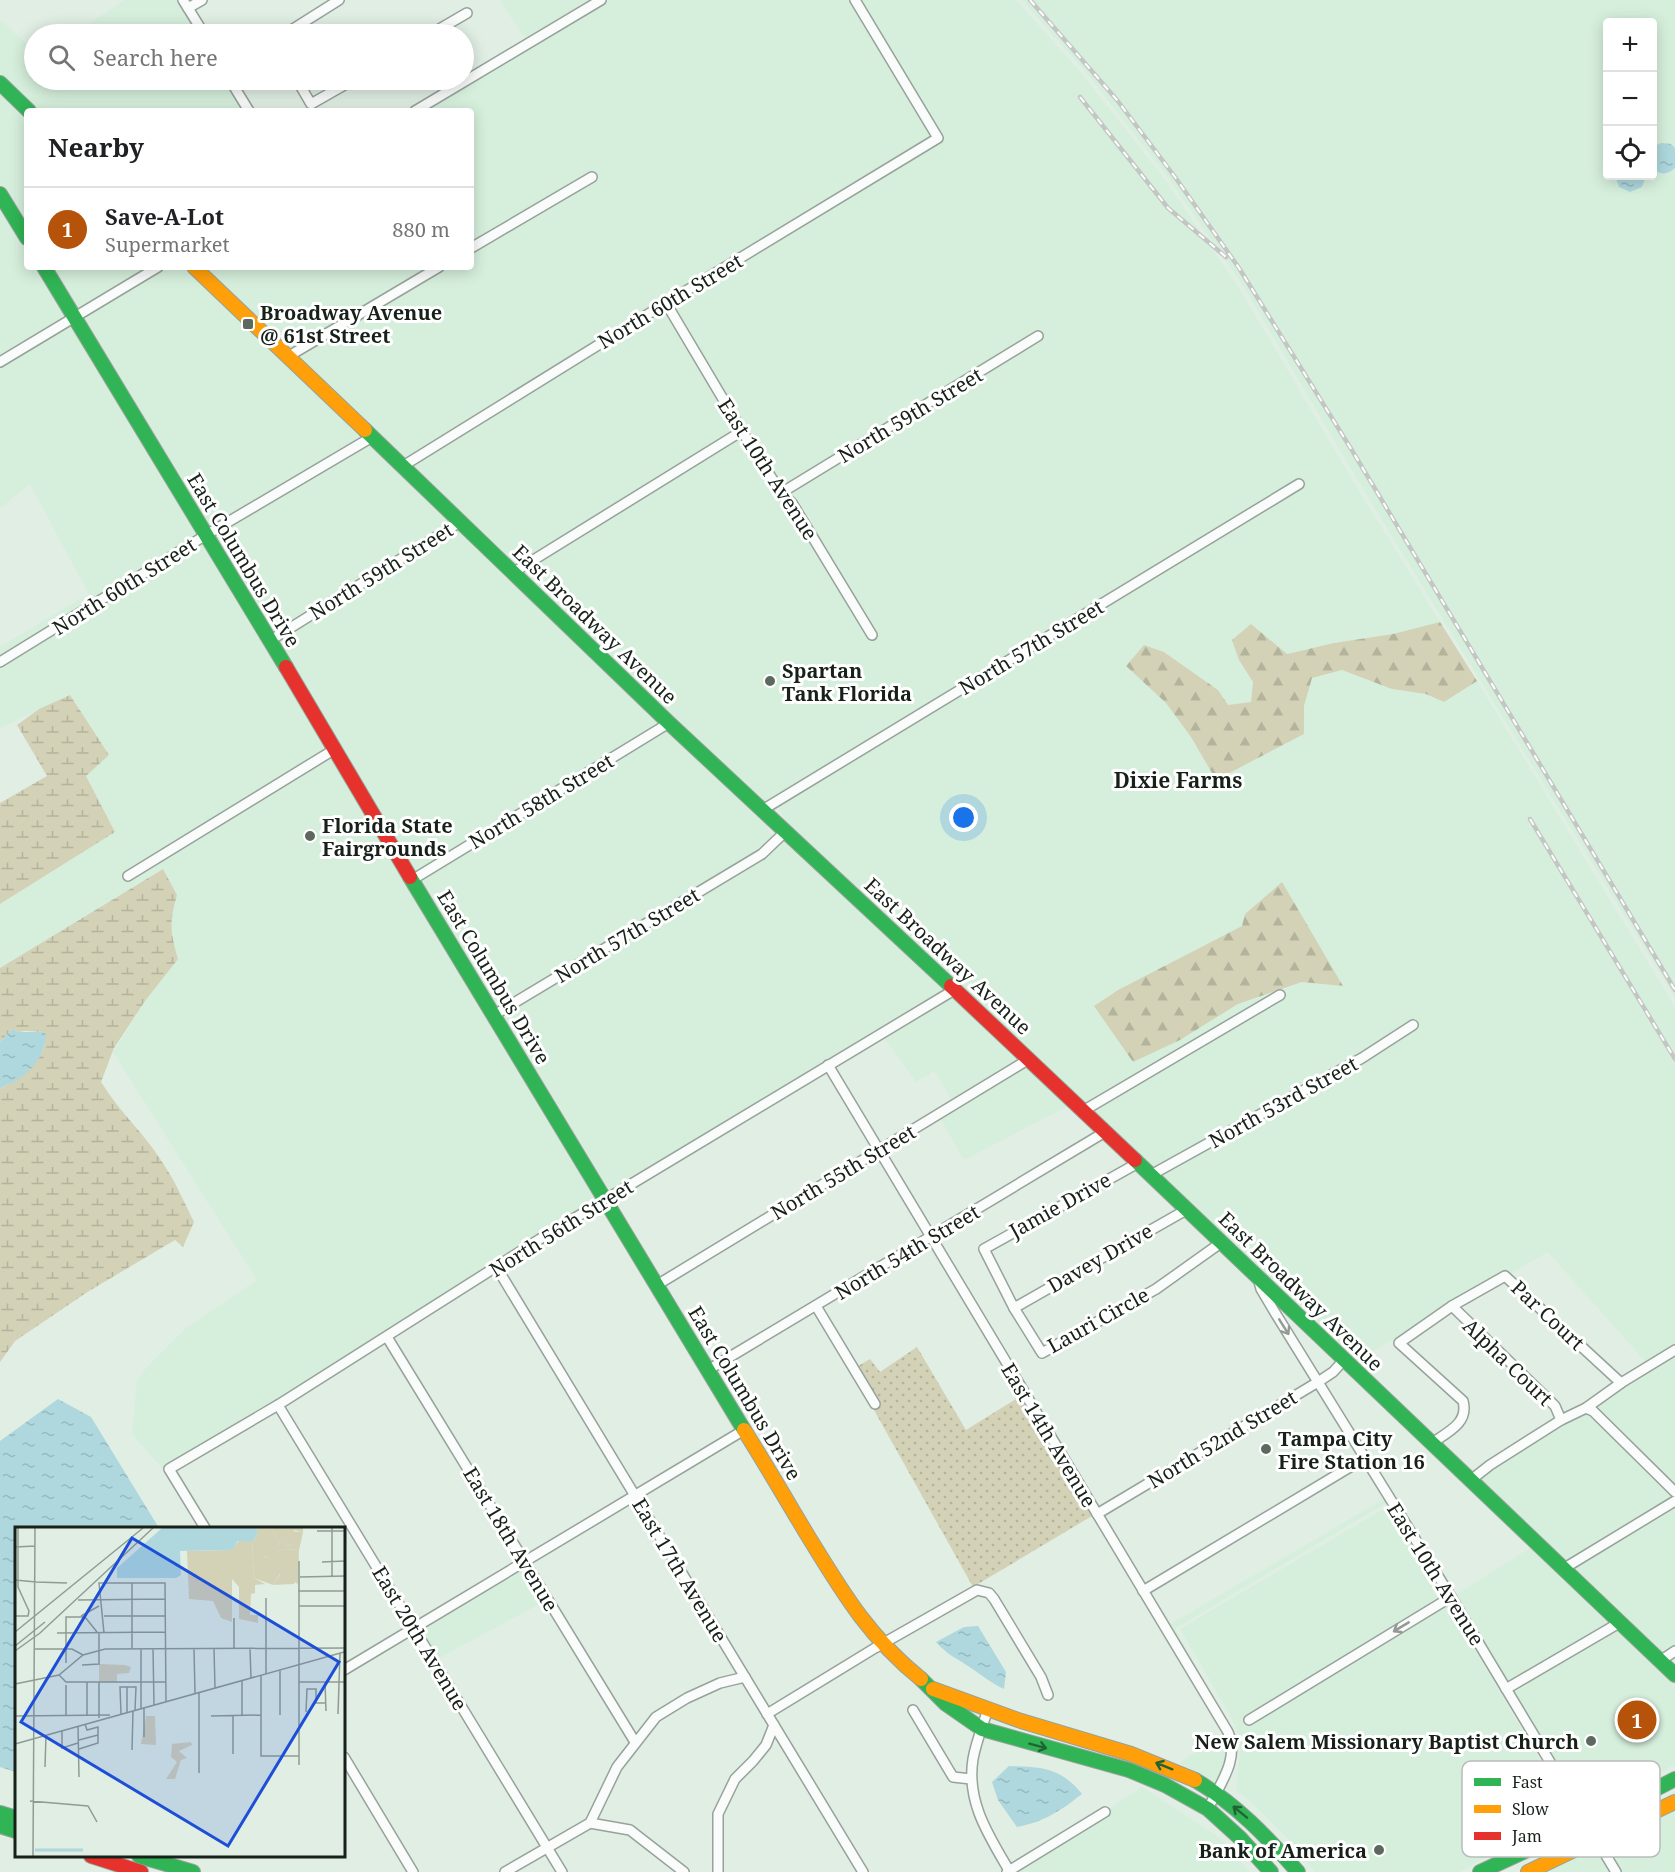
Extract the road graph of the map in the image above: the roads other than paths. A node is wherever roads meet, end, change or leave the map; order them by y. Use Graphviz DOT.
graph roads {
  1 [pos="202,0"];
  2 [pos="339,0"];
  3 [pos="601,0"];
  4 [pos="855,0"];
  5 [pos="186,4"];
  6 [pos="467,14"];
  7 [pos="198,24"];
  8 [pos="301,24"];
  9 [pos="449,24"];
  10 [pos="474,76"];
  11 [pos="0,83"];
  12 [pos="236,90"];
  13 [pos="303,90"];
  14 [pos="336,90"];
  15 [pos="450,90"];
  16 [pos="26,108"];
  17 [pos="247,108"];
  18 [pos="420,108"];
  19 [pos="592,177"];
  20 [pos="0,194"];
  21 [pos="24,233"];
  22 [pos="474,246"];
  23 [pos="47,270"];
  24 [pos="153,270"];
  25 [pos="434,270"];
  26 [pos="206,273"];
  27 [pos="666,303"];
  28 [pos="75,316"];
  29 [pos="1038,336"];
  30 [pos="289,356"];
  31 [pos="0,362"];
  32 [pos="742,431"];
  33 [pos="372,437"];
  34 [pos="403,466"];
  35 [pos="1299,484"];
  36 [pos="782,494"];
  37 [pos="460,522"];
  38 [pos="206,535"];
  39 [pos="514,572"];
  40 [pos="872,635"];
  41 [pos="271,640"];
  42 [pos="0,662"];
  43 [pos="669,723"];
  44 [pos="335,749"];
  45 [pos="764,809"];
  46 [pos="786,831"];
  47 [pos="128,876"];
  48 [pos="412,880"];
  49 [pos="954,990"];
  50 [pos="1280,995"];
  51 [pos="494,1015"];
  52 [pos="1413,1024"];
  53 [pos="1029,1059"];
  54 [pos="828,1065"];
  55 [pos="1083,1111"];
  56 [pos="1105,1132"];
  57 [pos="879,1150"];
  58 [pos="1138,1163"];
  59 [pos="1151,1175"];
  60 [pos="606,1200"];
  61 [pos="1186,1210"];
  62 [pos="932,1237"];
  63 [pos="1222,1242"];
  64 [pos="984,1249"];
  65 [pos="497,1268"];
  66 [pos="1257,1275"];
  67 [pos="657,1285"];
  68 [pos="816,1306"];
  69 [pos="1452,1306"];
  70 [pos="1014,1308"];
  71 [pos="387,1337"];
  72 [pos="1675,1350"];
  73 [pos="1344,1360"];
  74 [pos="708,1370"];
  75 [pos="1318,1382"];
  76 [pos="1621,1383"];
  77 [pos="875,1404"];
  78 [pos="278,1405"];
  79 [pos="1586,1408"];
  80 [pos="1561,1420"];
  81 [pos="744,1430"];
  82 [pos="1432,1443"];
  83 [pos="1365,1458"];
  84 [pos="1471,1480"];
  85 [pos="1675,1492"];
  86 [pos="635,1495"];
  87 [pos="1675,1501"];
  88 [pos="1097,1514"];
  89 [pos="204,1527"];
  90 [pos="524,1561"];
  91 [pos="1563,1569"];
  92 [pos="1143,1591"];
  93 [pos="1451,1597"];
  94 [pos="1619,1623"];
  95 [pos="413,1628"];
  96 [pos="882,1644"];
  97 [pos="1675,1651"];
  98 [pos="1660,1660"];
  99 [pos="345,1669"];
  100 [pos="1675,1675"];
  101 [pos="745,1677"];
  102 [pos="933,1689"];
  103 [pos="1506,1689"];
  104 [pos="1048,1695"];
  105 [pos="988,1709"];
  106 [pos="913,1710"];
  107 [pos="767,1714"];
  108 [pos="1249,1720"];
  109 [pos="774,1725"];
  110 [pos="982,1729"];
  111 [pos="634,1742"];
  112 [pos="345,1759"];
  113 [pos="1549,1761"];
  114 [pos="971,1779"];
  115 [pos="1675,1779"];
  116 [pos="1660,1787"];
  117 [pos="1216,1793"];
  118 [pos="1208,1809"];
  119 [pos="1105,1812"];
  120 [pos="0,1813"];
  121 [pos="15,1818"];
  122 [pos="590,1822"];
  123 [pos="0,1826"];
  124 [pos="15,1831"];
  125 [pos="547,1847"];
  126 [pos="94,1857"];
  127 [pos="142,1857"];
  128 [pos="1509,1857"];
  129 [pos="1560,1857"];
  130 [pos="1607,1857"];
  131 [pos="141,1872"];
  132 [pos="193,1872"];
  133 [pos="413,1872"];
  134 [pos="506,1872"];
  135 [pos="562,1872"];
  136 [pos="684,1872"];
  137 [pos="718,1872"];
  138 [pos="862,1872"];
  139 [pos="1009,1872"];
  140 [pos="1271,1872"];
  141 [pos="1299,1872"];
  142 [pos="1480,1872"];
  143 [pos="1528,1872"];
  144 [pos="1616,1872"];
  1 -- 5 [label="street"];
  2 -- 8 [label="street"];
  3 -- 10 [label="street"];
  4 -- 27 [label="street, North 60th Street"];
  5 -- 7 [label="street"];
  6 -- 9 [label="street"];
  11 -- 16 [label="main road"];
  12 -- 17 [label="street"];
  13 -- 14 [label="street"];
  15 -- 18 [label="street"];
  19 -- 22 [label="street"];
  20 -- 21 [label="main road"];
  23 -- 28 [label="main road, East Columbus Drive"];
  24 -- 28 [label="street"];
  25 -- 30 [label="street"];
  26 -- 30 [label="main road, East Broadway Avenue"];
  27 -- 32 [label="street, East 10th Avenue"];
  27 -- 34 [label="street, North 60th Street"];
  28 -- 31 [label="street"];
  28 -- 38 [label="main road, East Columbus Drive"];
  29 -- 36 [label="street, North 59th Street"];
  30 -- 33 [label="main road, East Broadway Avenue"];
  32 -- 36 [label="street, East 10th Avenue"];
  32 -- 39 [label="street"];
  33 -- 34 [label="main road, East Broadway Avenue"];
  33 -- 38 [label="street, North 60th Street"];
  34 -- 37 [label="main road, East Broadway Avenue"];
  35 -- 45 [label="street, North 57th Street"];
  36 -- 40 [label="street, East 10th Avenue"];
  37 -- 39 [label="main road, East Broadway Avenue"];
  37 -- 41 [label="street, North 59th Street"];
  38 -- 41 [label="main road, East Columbus Drive"];
  38 -- 42 [label="street, North 60th Street"];
  39 -- 43 [label="main road, East Broadway Avenue"];
  41 -- 44 [label="main road, East Columbus Drive"];
  43 -- 45 [label="main road, East Broadway Avenue"];
  43 -- 48 [label="street, North 58th Street"];
  44 -- 47 [label="street"];
  44 -- 48 [label="main road, East Columbus Drive"];
  45 -- 46 [label="main road, East Broadway Avenue"];
  46 -- 49 [label="main road, East Broadway Avenue"];
  46 -- 51 [label="street, North 57th Street"];
  48 -- 51 [label="main road, East Columbus Drive"];
  49 -- 53 [label="main road, East Broadway Avenue"];
  49 -- 54 [label="street, North 56th Street"];
  50 -- 55 [label="street"];
  51 -- 60 [label="main road, East Columbus Drive"];
  52 -- 59 [label="street, North 53rd Street"];
  53 -- 55 [label="main road, East Broadway Avenue"];
  53 -- 57 [label="street, North 55th Street"];
  54 -- 57 [label="street, East 14th Avenue"];
  54 -- 60 [label="street, North 56th Street"];
  55 -- 56 [label="main road, East Broadway Avenue"];
  56 -- 58 [label="main road, East Broadway Avenue"];
  56 -- 62 [label="street, North 54th Street"];
  57 -- 62 [label="street, East 14th Avenue"];
  57 -- 67 [label="street, North 55th Street"];
  58 -- 59 [label="main road, East Broadway Avenue"];
  58 -- 64 [label="street, Jamie Drive"];
  59 -- 61 [label="main road, East Broadway Avenue"];
  60 -- 65 [label="street, North 56th Street"];
  60 -- 67 [label="main road, East Columbus Drive"];
  61 -- 63 [label="main road, East Broadway Avenue"];
  61 -- 70 [label="street, Davey Drive"];
  62 -- 68 [label="street, North 54th Street"];
  62 -- 88 [label="street, East 14th Avenue"];
  63 -- 66 [label="main road, East Broadway Avenue"];
  63 -- 70 [label="street, Lauri Circle"];
  64 -- 70 [label="street, Lauri Circle"];
  65 -- 71 [label="street, North 56th Street"];
  65 -- 86 [label="street, East 17th Avenue"];
  66 -- 73 [label="main road, East Broadway Avenue"];
  66 -- 75 [label="street, East 10th Avenue, one-way"];
  67 -- 74 [label="main road, East Columbus Drive"];
  68 -- 74 [label="street, North 54th Street"];
  68 -- 77 [label="street"];
  69 -- 76 [label="street, Par Court"];
  69 -- 80 [label="street, Alpha Court"];
  69 -- 82 [label="street, Par Court"];
  71 -- 78 [label="street, North 56th Street"];
  71 -- 90 [label="street, East 18th Avenue"];
  72 -- 76 [label="street"];
  73 -- 75 [label="street, North 52nd Street"];
  73 -- 82 [label="main road, East Broadway Avenue"];
  74 -- 81 [label="main road, East Columbus Drive"];
  75 -- 83 [label="street, East 10th Avenue"];
  75 -- 88 [label="street, North 52nd Street"];
  76 -- 79 [label="street"];
  78 -- 89 [label="street, North 56th Street"];
  78 -- 95 [label="street, East 20th Avenue"];
  79 -- 80 [label="street"];
  79 -- 85 [label="street"];
  80 -- 84 [label="street"];
  81 -- 86 [label="street"];
  81 -- 96 [label="main road, East Columbus Drive"];
  82 -- 84 [label="main road, East Broadway Avenue"];
  83 -- 92 [label="street"];
  83 -- 93 [label="street, East 10th Avenue"];
  84 -- 91 [label="main road, East Broadway Avenue"];
  86 -- 90 [label="street"];
  86 -- 101 [label="street, East 17th Avenue"];
  87 -- 91 [label="street"];
  88 -- 92 [label="street, East 14th Avenue"];
  90 -- 95 [label="street"];
  90 -- 111 [label="street, East 18th Avenue"];
  91 -- 94 [label="main road, East Broadway Avenue"];
  92 -- 117 [label="street, East 14th Avenue"];
  93 -- 103 [label="street, East 10th Avenue"];
  93 -- 108 [label="street, one-way"];
  94 -- 98 [label="main road, East Broadway Avenue"];
  94 -- 103 [label="street"];
  95 -- 99 [label="street"];
  95 -- 125 [label="street, East 20th Avenue"];
  96 -- 102 [label="main road, East Columbus Drive"];
  96 -- 104 [label="street"];
  96 -- 107 [label="street"];
  97 -- 98 [label="street"];
  98 -- 100 [label="main road, East Broadway Avenue"];
  101 -- 107 [label="street, East 17th Avenue"];
  101 -- 111 [label="street"];
  102 -- 105 [label="main road, East Columbus Drive"];
  102 -- 110 [label="main road, East Columbus Drive"];
  103 -- 113 [label="street, East 10th Avenue"];
  105 -- 110 [label="street"];
  117 -- 105 [label="main road, East Columbus Drive, one-way"];
  106 -- 114 [label="street"];
  107 -- 109 [label="street, East 17th Avenue"];
  109 -- 137 [label="street"];
  109 -- 138 [label="street, East 17th Avenue"];
  110 -- 114 [label="street"];
  110 -- 118 [label="main road, East Columbus Drive, one-way"];
  111 -- 122 [label="street"];
  112 -- 133 [label="street"];
  114 -- 139 [label="street"];
  115 -- 116 [label="main road"];
  117 -- 118 [label="street, East 14th Avenue"];
  141 -- 117 [label="main road, East Columbus Drive, one-way"];
  118 -- 140 [label="main road, East Columbus Drive"];
  119 -- 139 [label="street"];
  120 -- 121 [label="main road"];
  122 -- 125 [label="street"];
  122 -- 136 [label="street"];
  123 -- 124 [label="main road"];
  125 -- 134 [label="street"];
  125 -- 135 [label="street, East 20th Avenue"];
  126 -- 131 [label="main road"];
  127 -- 132 [label="main road"];
  128 -- 142 [label="main road"];
  129 -- 143 [label="main road"];
  130 -- 144 [label="street, East 10th Avenue"];
}
